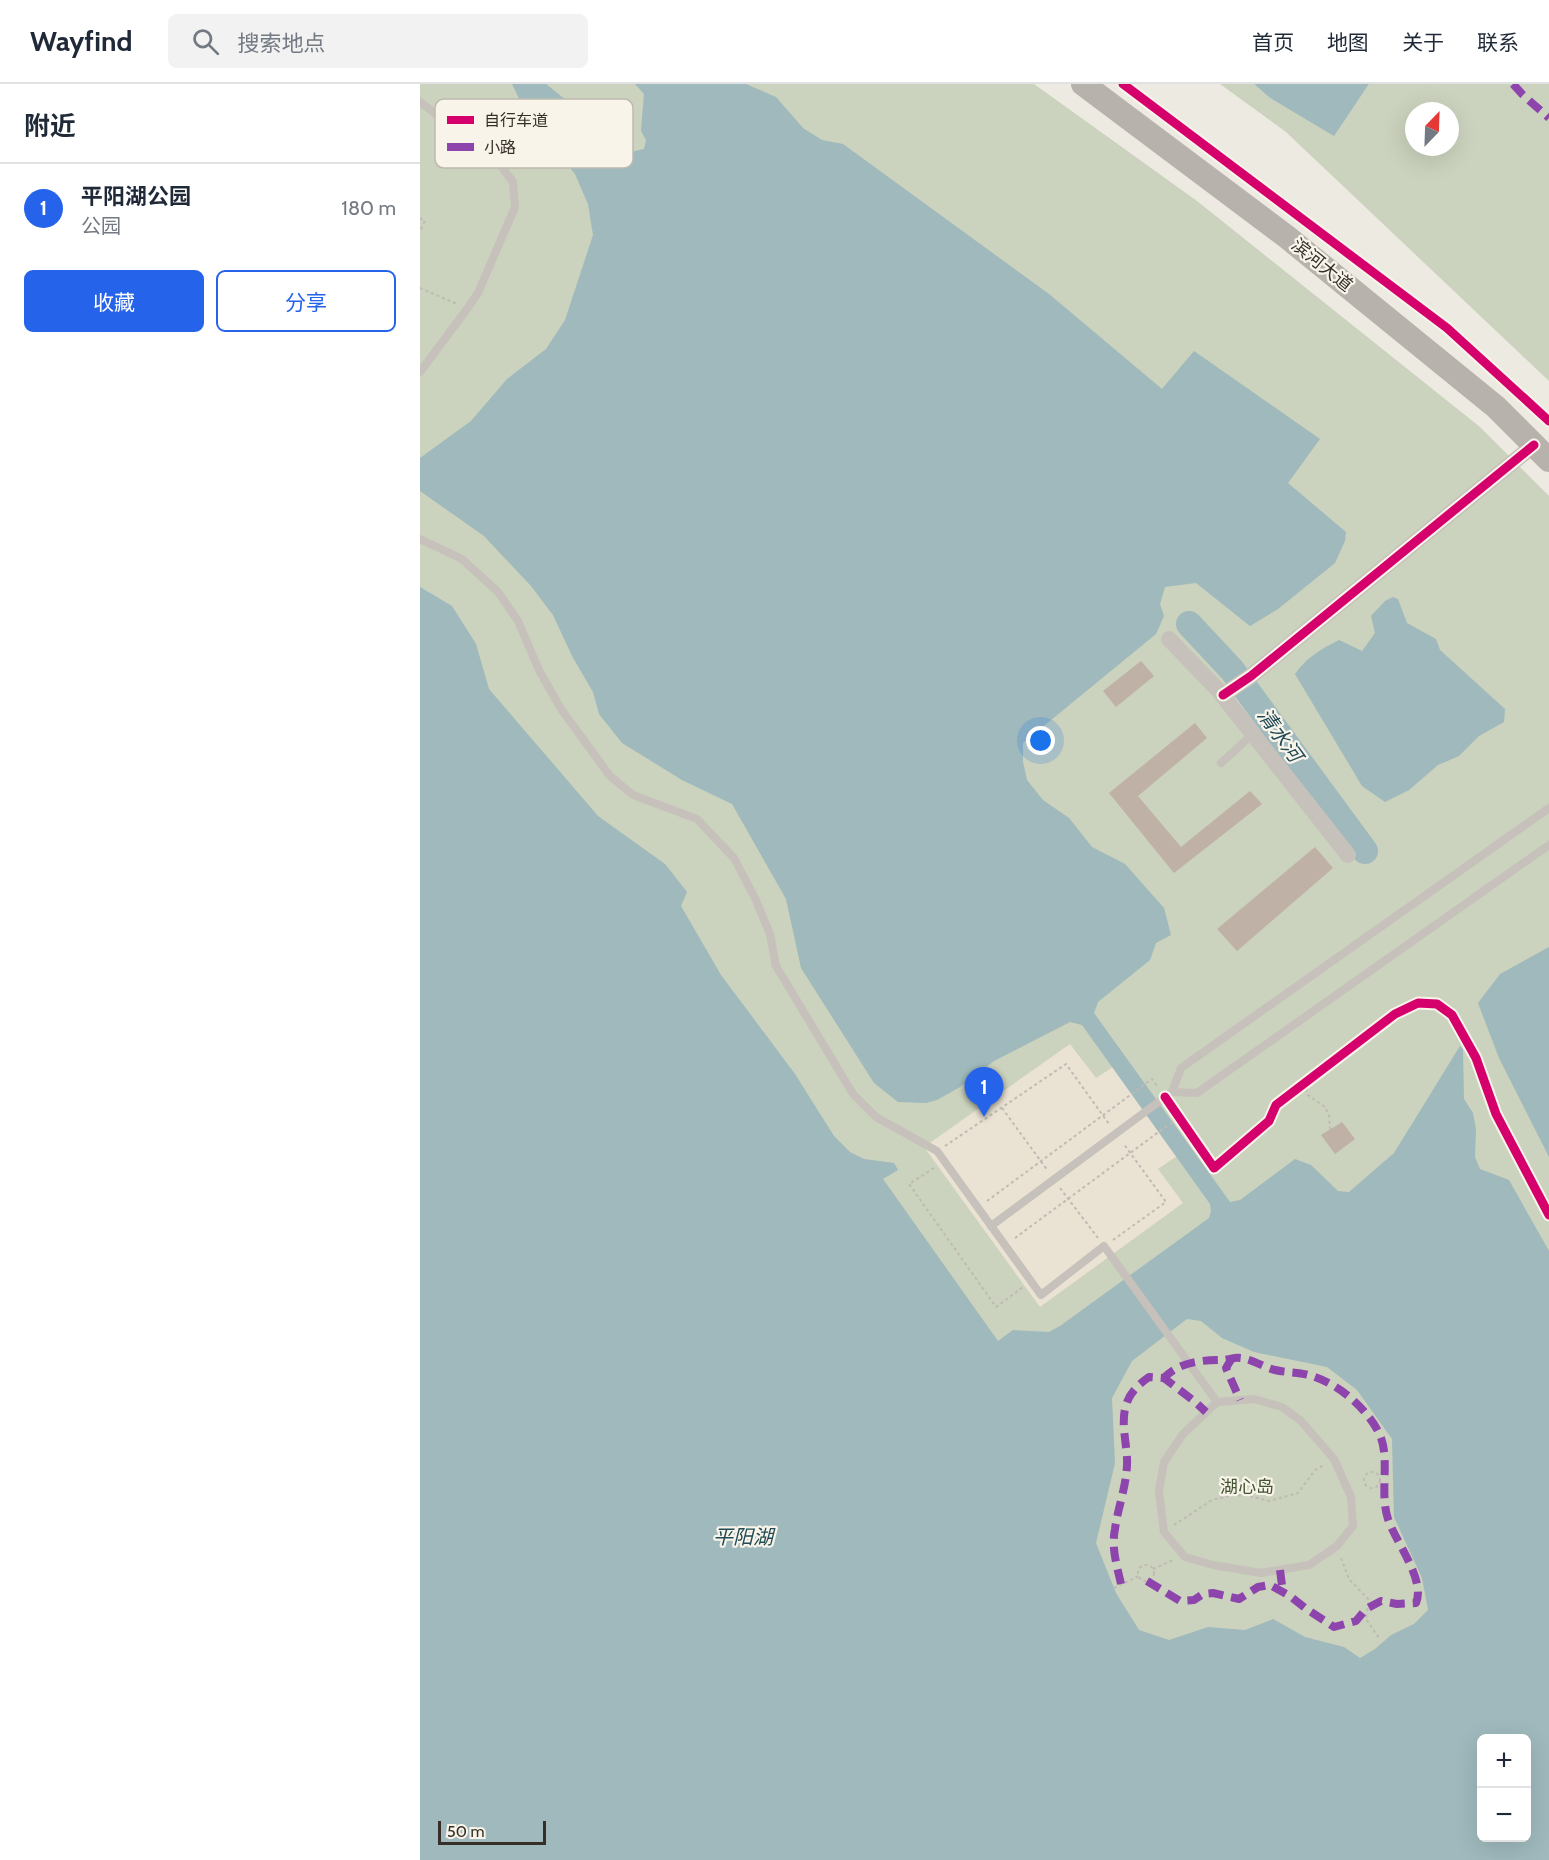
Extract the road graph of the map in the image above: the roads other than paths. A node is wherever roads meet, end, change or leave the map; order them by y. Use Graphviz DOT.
graph roads {
  1 [pos="1083,84"];
  2 [pos="420,102"];
  3 [pos="435,114"];
  4 [pos="502,168"];
  5 [pos="420,372"];
  6 [pos="1542,453"];
  7 [pos="420,539"];
  8 [pos="1168,639"];
  9 [pos="1223,695"];
  10 [pos="1253,734"];
  11 [pos="1221,763"];
  12 [pos="1549,808"];
  13 [pos="1549,845"];
  14 [pos="1348,855"];
  15 [pos="1169,1094"];
  16 [pos="991,1226"];
  17 [pos="1217,1402"];
  1 -- 6 [label="main road, 滨河大道"];
  2 -- 3 [label="lane"];
  4 -- 5 [label="lane"];
  6 -- 9 [label="street"];
  7 -- 16 [label="lane"];
  8 -- 9 [label="street"];
  9 -- 10 [label="street"];
  10 -- 11 [label="lane"];
  10 -- 14 [label="street"];
  12 -- 15 [label="lane"];
  13 -- 15 [label="lane"];
  15 -- 16 [label="lane"];
  16 -- 17 [label="lane"];
  17 -- 17 [label="lane"];
}
